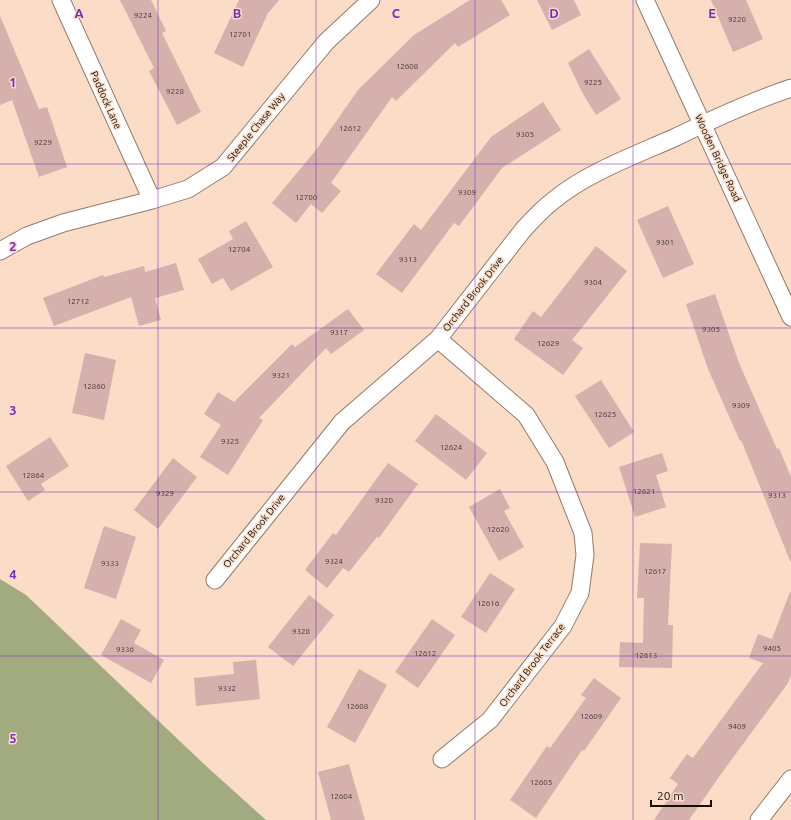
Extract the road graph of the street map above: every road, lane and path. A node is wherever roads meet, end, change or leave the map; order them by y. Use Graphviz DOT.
graph roads {
  1 [pos="61,0"];
  2 [pos="371,0"];
  3 [pos="645,0"];
  4 [pos="791,88"];
  5 [pos="703,124"];
  6 [pos="152,200"];
  7 [pos="0,251"];
  8 [pos="791,317"];
  9 [pos="438,339"];
  10 [pos="215,580"];
  11 [pos="442,759"];
  12 [pos="791,779"];
  13 [pos="759,820"];
  1 -- 6 [label="street, Paddock Lane"];
  2 -- 6 [label="street, Steeple Chase Way"];
  3 -- 5 [label="street, Wooden Bridge Road"];
  4 -- 5 [label="street, Orchard Brook Drive"];
  5 -- 8 [label="street, Wooden Bridge Road"];
  5 -- 9 [label="street, Orchard Brook Drive"];
  6 -- 7 [label="street, Steeple Chase Way"];
  9 -- 10 [label="street, Orchard Brook Drive"];
  9 -- 11 [label="street, Orchard Brook Terrace"];
  12 -- 13 [label="street"];
}
